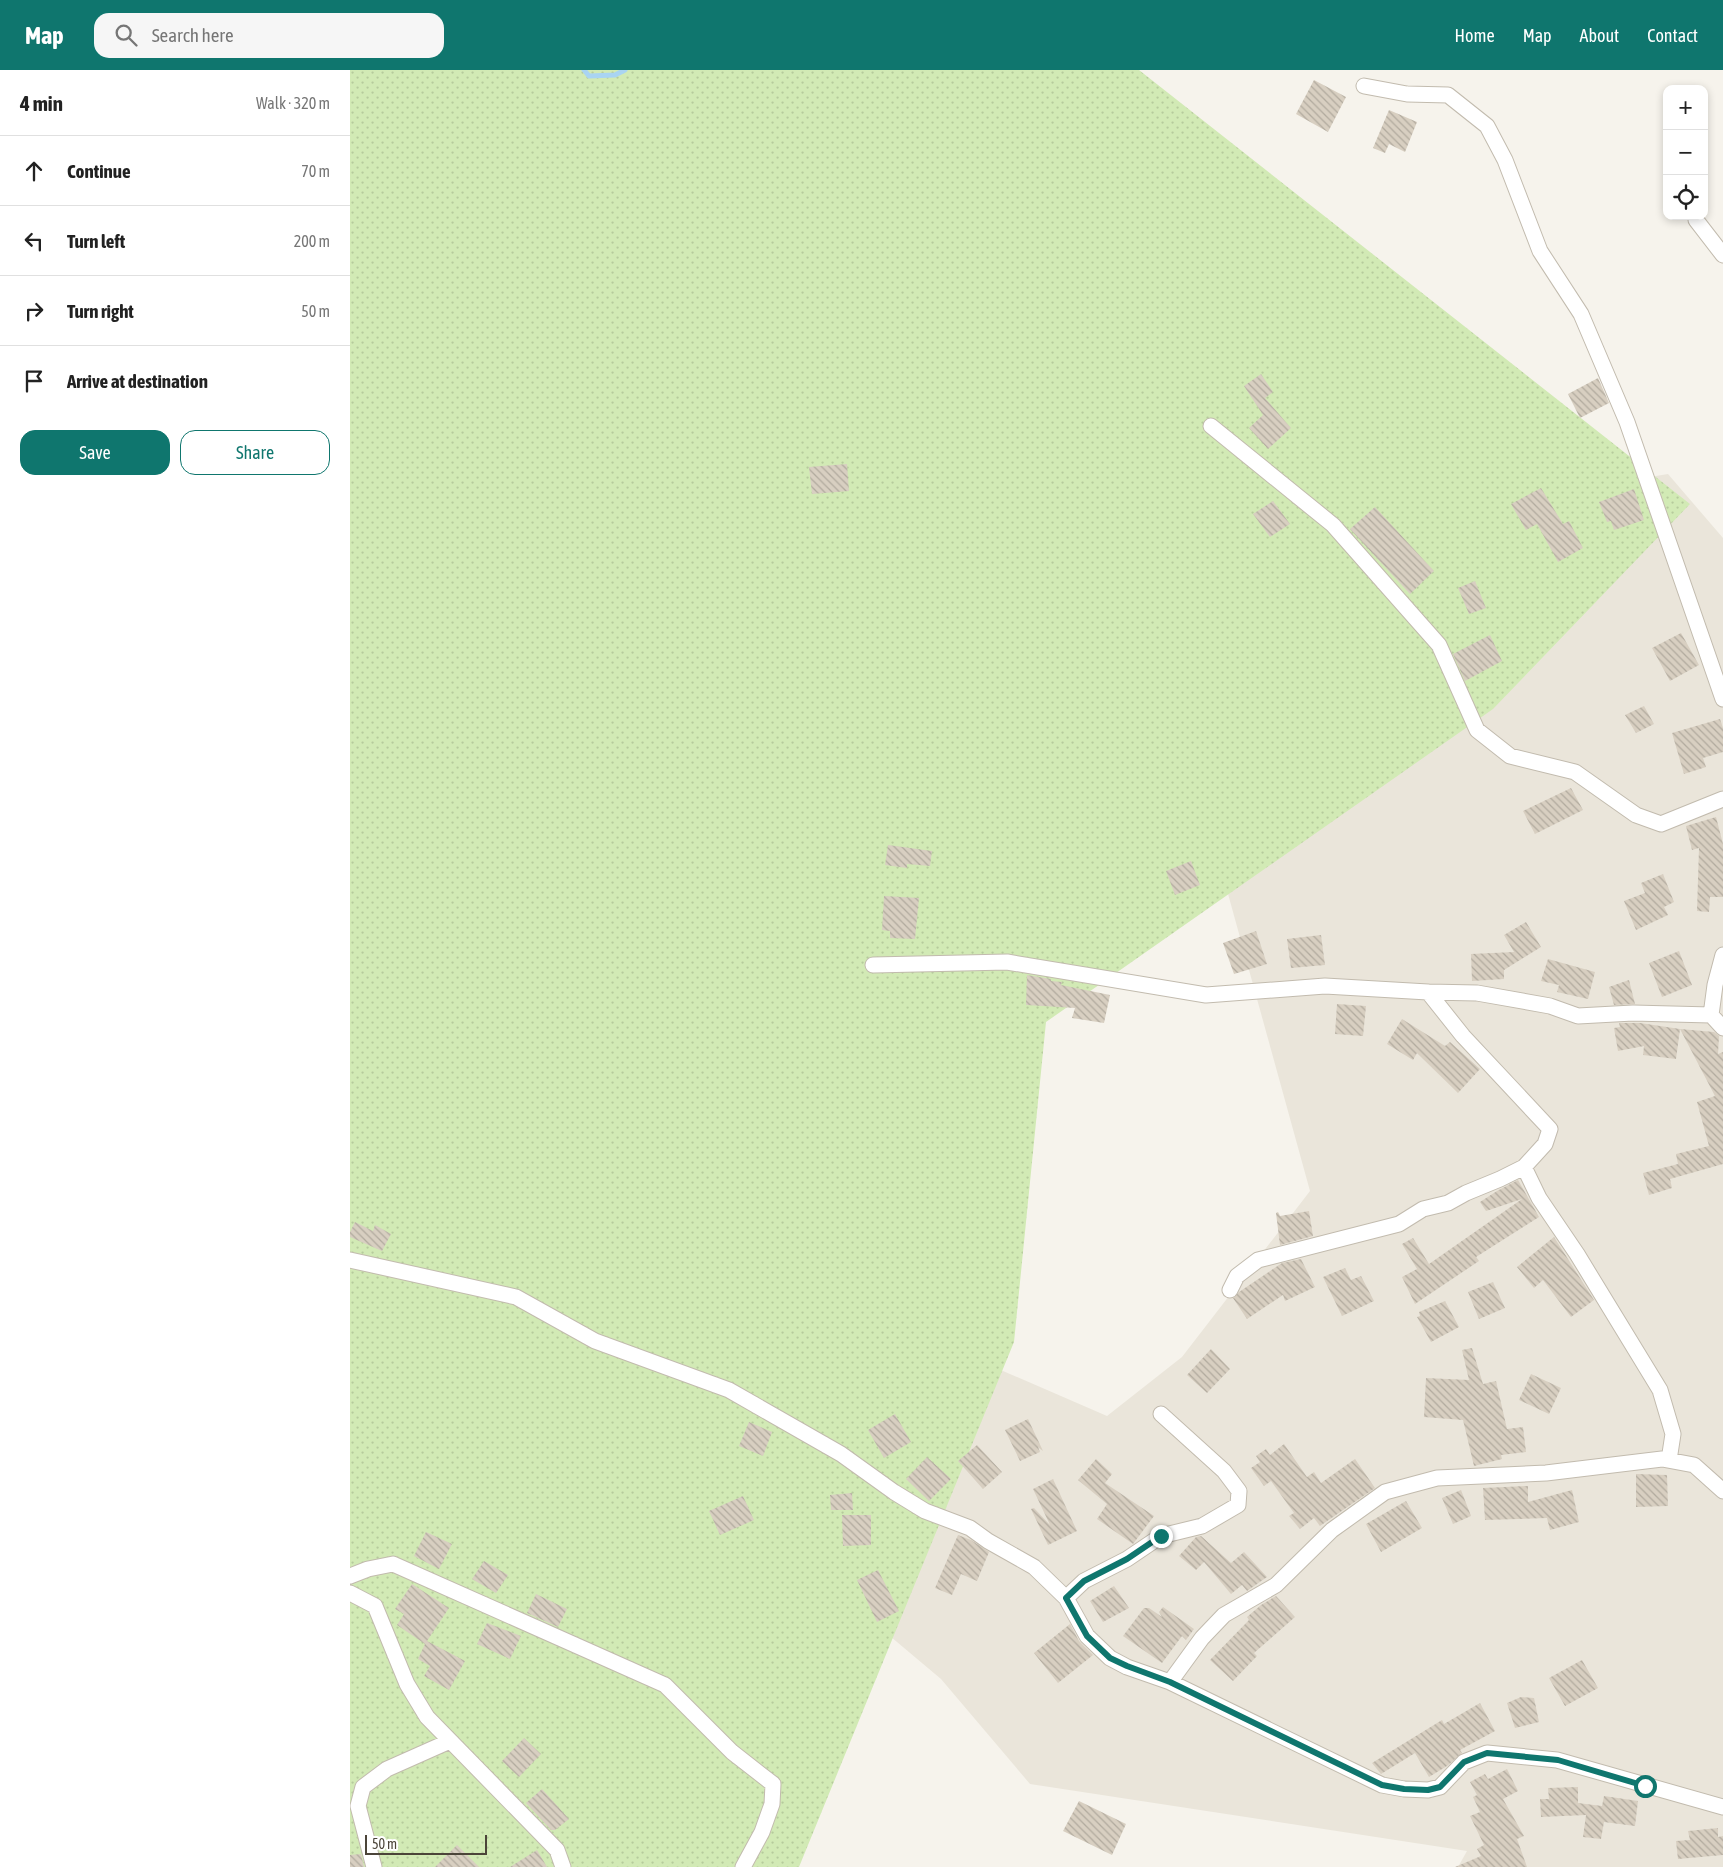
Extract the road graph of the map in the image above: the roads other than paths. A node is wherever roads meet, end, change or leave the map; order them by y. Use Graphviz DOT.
graph roads {
  1 [pos="1364,86"];
  2 [pos="1696,220"];
  3 [pos="1723,256"];
  4 [pos="1211,426"];
  5 [pos="1723,699"];
  6 [pos="1723,799"];
  7 [pos="1723,956"];
  8 [pos="873,965"];
  9 [pos="1428,992"];
  10 [pos="1711,1015"];
  11 [pos="1723,1028"];
  12 [pos="1524,1167"];
  13 [pos="350,1260"];
  14 [pos="1230,1290"];
  15 [pos="1161,1414"];
  16 [pos="1669,1460"];
  17 [pos="1723,1491"];
  18 [pos="350,1576"];
  19 [pos="350,1593"];
  20 [pos="1066,1598"];
  21 [pos="1170,1682"];
  22 [pos="450,1741"];
  23 [pos="1723,1807"];
  24 [pos="374,1867"];
  25 [pos="563,1867"];
  26 [pos="743,1867"];
  1 -- 5 [label="street"];
  2 -- 3 [label="street"];
  4 -- 6 [label="street"];
  7 -- 10 [label="street"];
  8 -- 9 [label="street"];
  9 -- 10 [label="street"];
  9 -- 12 [label="street"];
  10 -- 11 [label="street"];
  12 -- 14 [label="street"];
  12 -- 16 [label="street"];
  13 -- 20 [label="street"];
  15 -- 20 [label="street"];
  16 -- 17 [label="street"];
  16 -- 21 [label="street"];
  18 -- 26 [label="street"];
  19 -- 22 [label="street"];
  20 -- 21 [label="street"];
  21 -- 23 [label="street"];
  22 -- 24 [label="street"];
  22 -- 25 [label="street"];
}
